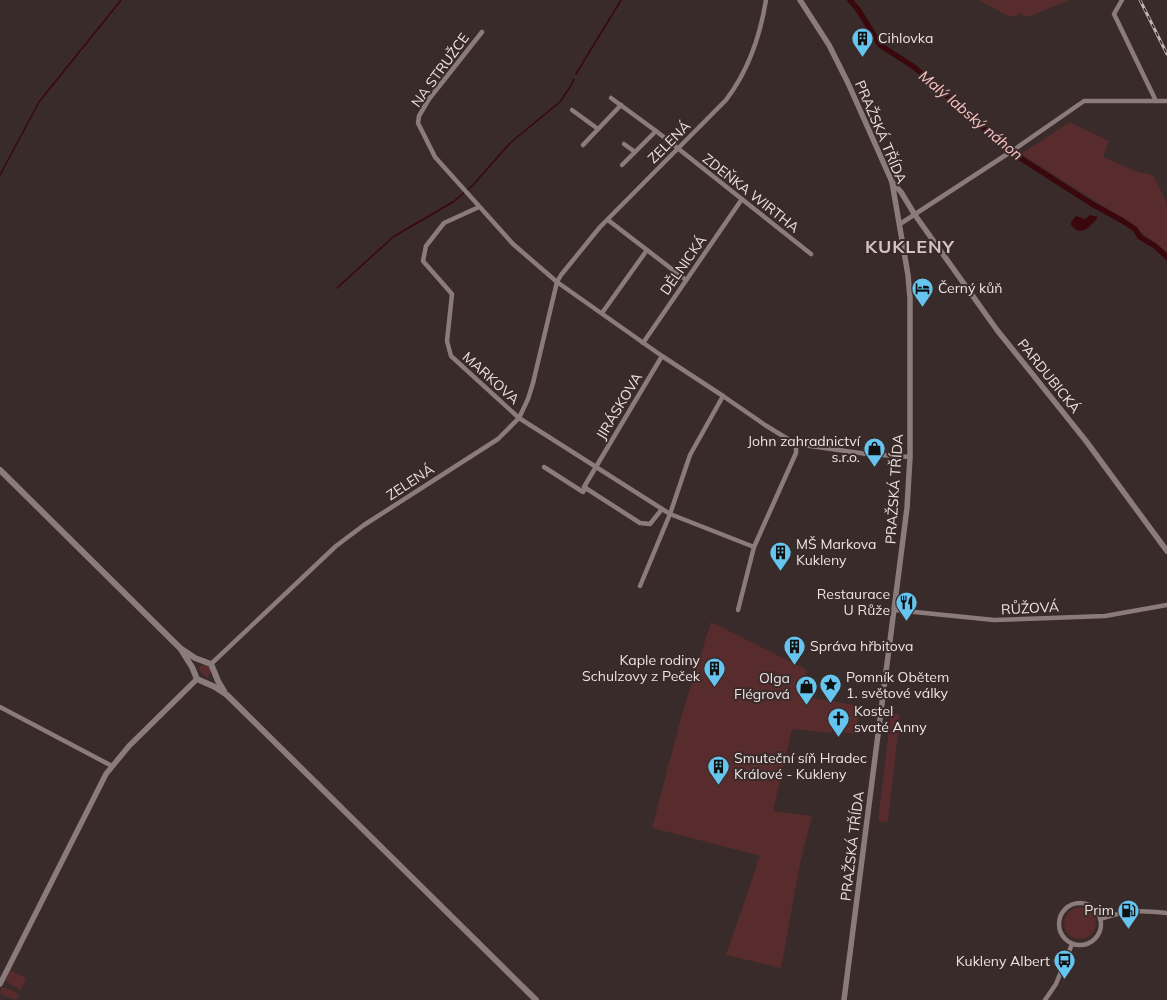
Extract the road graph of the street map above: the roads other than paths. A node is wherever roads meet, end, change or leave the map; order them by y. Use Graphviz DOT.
graph roads {
  1 [pos="766,0"];
  2 [pos="800,0"];
  3 [pos="1122,0"];
  4 [pos="482,32"];
  5 [pos="611,98"];
  6 [pos="1156,101"];
  7 [pos="1167,101"];
  8 [pos="622,105"];
  9 [pos="572,110"];
  10 [pos="598,129"];
  11 [pos="656,131"];
  12 [pos="624,144"];
  13 [pos="583,145"];
  14 [pos="678,149"];
  15 [pos="635,152"];
  16 [pos="622,165"];
  17 [pos="892,182"];
  18 [pos="742,199"];
  19 [pos="479,207"];
  20 [pos="915,215"];
  21 [pos="608,220"];
  22 [pos="900,224"];
  23 [pos="647,250"];
  24 [pos="811,254"];
  25 [pos="686,280"];
  26 [pos="557,282"];
  27 [pos="602,313"];
  28 [pos="643,343"];
  29 [pos="662,356"];
  30 [pos="721,395"];
  31 [pos="519,418"];
  32 [pos="796,444"];
  33 [pos="910,457"];
  34 [pos="596,466"];
  35 [pos="544,467"];
  36 [pos="0,470"];
  37 [pos="586,488"];
  38 [pos="662,509"];
  39 [pos="670,514"];
  40 [pos="754,547"];
  41 [pos="1167,551"];
  42 [pos="640,586"];
  43 [pos="1167,605"];
  44 [pos="738,610"];
  45 [pos="894,610"];
  46 [pos="180,648"];
  47 [pos="208,663"];
  48 [pos="214,671"];
  49 [pos="196,676"];
  50 [pos="206,682"];
  51 [pos="227,694"];
  52 [pos="0,707"];
  53 [pos="112,766"];
  54 [pos="1167,913"];
  55 [pos="1100,919"];
  56 [pos="1072,944"];
  57 [pos="0,984"];
  58 [pos="536,1000"];
  59 [pos="844,1000"];
  60 [pos="1045,1000"];
  1 -- 14 [label="street, ZELENÁ"];
  2 -- 17 [label="street, PRAŽSKÁ TŘÍDA"];
  3 -- 6 [label="street"];
  4 -- 19 [label="street, NA STRUŽCE"];
  5 -- 8 [label="street, ZDEŇKA WIRTHA"];
  6 -- 7 [label="street"];
  6 -- 20 [label="street"];
  8 -- 10 [label="street"];
  8 -- 11 [label="street, ZDEŇKA WIRTHA"];
  9 -- 10 [label="street"];
  10 -- 13 [label="street"];
  11 -- 14 [label="street, ZDEŇKA WIRTHA"];
  11 -- 15 [label="street"];
  12 -- 15 [label="street"];
  14 -- 18 [label="street, ZDEŇKA WIRTHA"];
  14 -- 21 [label="street, ZELENÁ"];
  15 -- 16 [label="street"];
  17 -- 20 [label="street, PARDUBICKÁ"];
  17 -- 22 [label="street, PRAŽSKÁ TŘÍDA"];
  18 -- 24 [label="street, ZDEŇKA WIRTHA"];
  18 -- 25 [label="street, DĚLNICKÁ"];
  19 -- 26 [label="street"];
  19 -- 31 [label="street, MARKOVA"];
  20 -- 22 [label="street"];
  20 -- 41 [label="street, PARDUBICKÁ"];
  21 -- 23 [label="street"];
  21 -- 26 [label="street, ZELENÁ"];
  22 -- 33 [label="street, PRAŽSKÁ TŘÍDA"];
  23 -- 25 [label="street"];
  23 -- 27 [label="street"];
  25 -- 28 [label="street, DĚLNICKÁ"];
  26 -- 27 [label="street"];
  26 -- 31 [label="street, ZELENÁ"];
  27 -- 28 [label="street"];
  28 -- 29 [label="street"];
  29 -- 30 [label="street"];
  29 -- 34 [label="street, JIRÁSKOVA"];
  30 -- 32 [label="street"];
  30 -- 39 [label="street"];
  31 -- 34 [label="street, MARKOVA"];
  31 -- 47 [label="street, ZELENÁ"];
  32 -- 33 [label="street"];
  32 -- 40 [label="street"];
  33 -- 45 [label="street, PRAŽSKÁ TŘÍDA"];
  34 -- 37 [label="street"];
  34 -- 38 [label="street, MARKOVA"];
  35 -- 37 [label="street"];
  36 -- 46 [label="main road"];
  37 -- 38 [label="street"];
  38 -- 39 [label="street, MARKOVA"];
  39 -- 40 [label="street, MARKOVA"];
  39 -- 42 [label="street"];
  40 -- 44 [label="street"];
  43 -- 45 [label="street, RŮŽOVÁ"];
  45 -- 59 [label="street, PRAŽSKÁ TŘÍDA"];
  46 -- 47 [label="main road"];
  46 -- 49 [label="main road"];
  47 -- 48 [label="main road"];
  47 -- 49 [label="main road"];
  48 -- 50 [label="main road"];
  48 -- 51 [label="main road"];
  49 -- 50 [label="main road"];
  49 -- 53 [label="street"];
  50 -- 51 [label="main road"];
  51 -- 58 [label="main road"];
  52 -- 53 [label="street"];
  53 -- 57 [label="street"];
  54 -- 55 [label="street"];
  55 -- 56 [label="street"];
  55 -- 56 [label="street"];
  56 -- 60 [label="street"];
}
